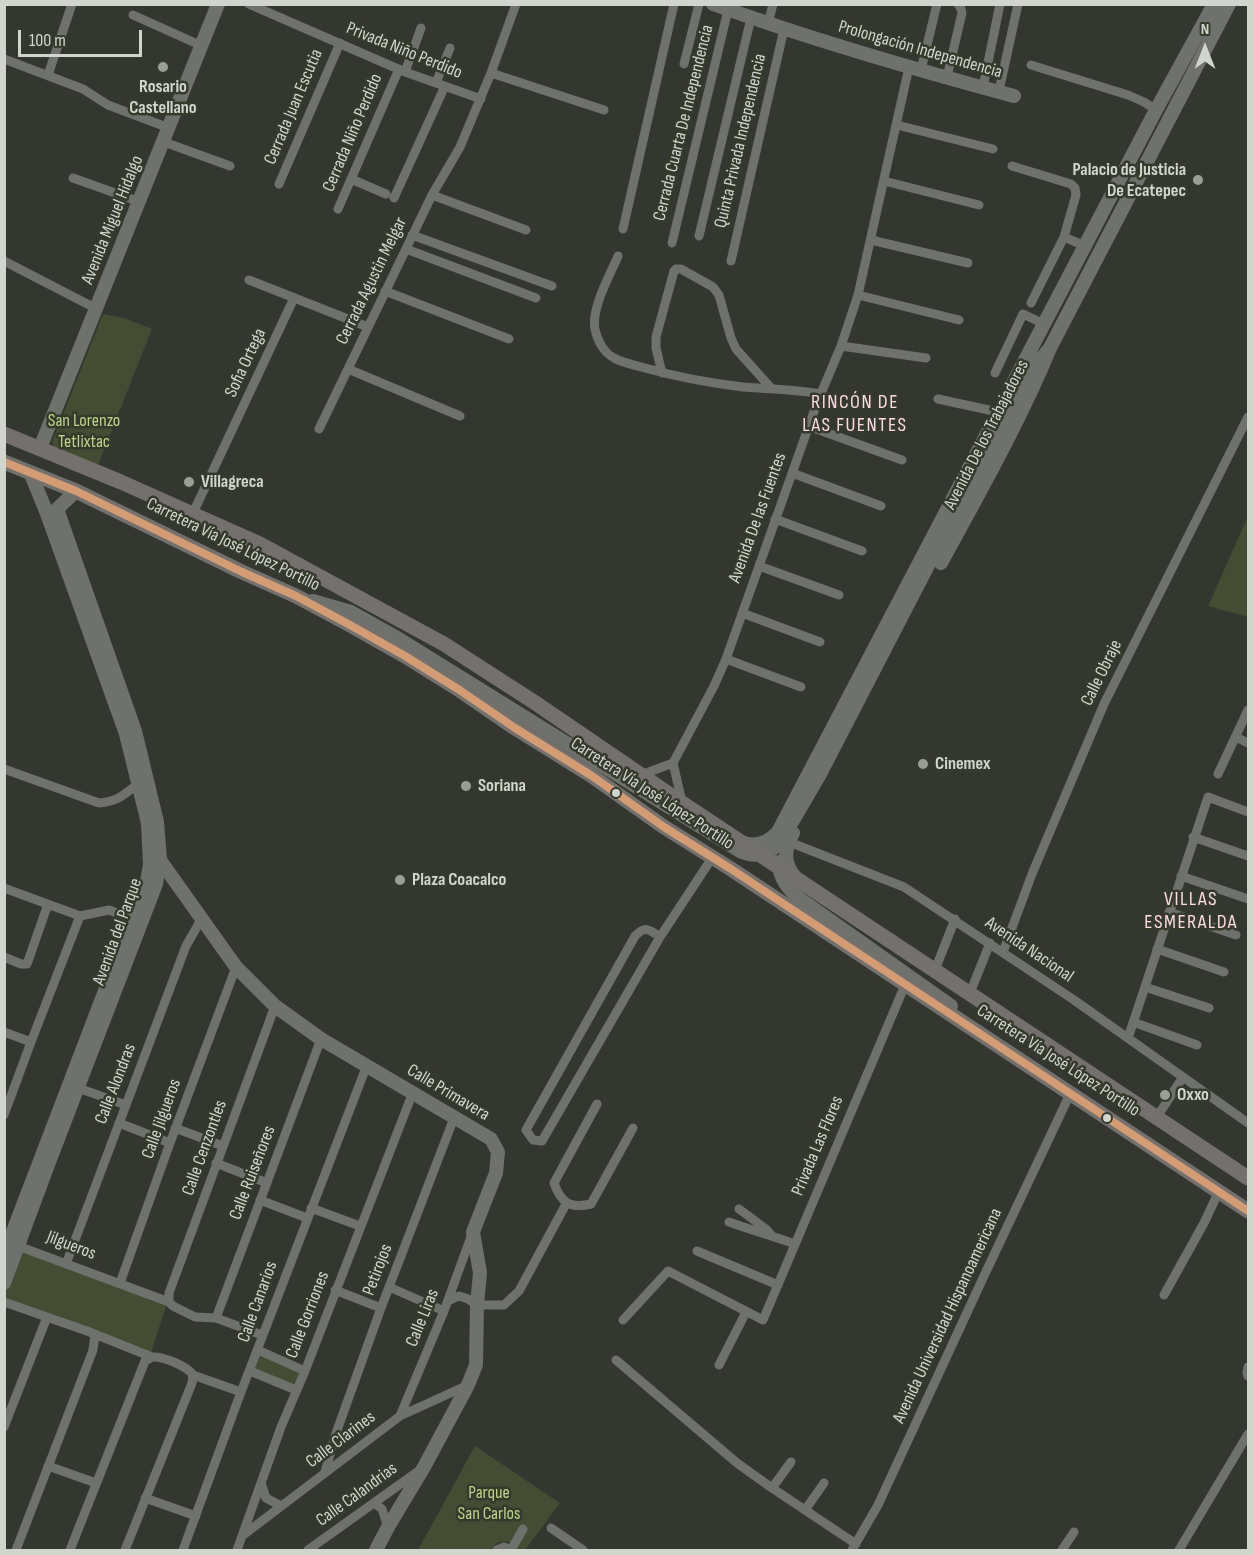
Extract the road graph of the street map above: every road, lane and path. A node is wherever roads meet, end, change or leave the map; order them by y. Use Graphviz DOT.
graph roads {
  1 [pos="72,4"];
  2 [pos="218,4"];
  3 [pos="249,4"];
  4 [pos="516,4"];
  5 [pos="674,4"];
  6 [pos="699,4"];
  7 [pos="713,4"];
  8 [pos="773,4"];
  9 [pos="937,4"];
  10 [pos="958,4"];
  11 [pos="1000,4"];
  12 [pos="1006,4"];
  13 [pos="1214,4"];
  14 [pos="1229,4"];
  15 [pos="1017,6"];
  16 [pos="728,10"];
  17 [pos="133,15"];
  18 [pos="751,18"];
  19 [pos="768,24"];
  20 [pos="421,28"];
  21 [pos="784,29"];
  22 [pos="340,43"];
  23 [pos="202,46"];
  24 [pos="450,48"];
  25 [pos="4,59"];
  26 [pos="684,64"];
  27 [pos="1031,65"];
  28 [pos="915,69"];
  29 [pos="402,71"];
  30 [pos="491,73"];
  31 [pos="48,75"];
  32 [pos="947,77"];
  33 [pos="440,84"];
  34 [pos="983,87"];
  35 [pos="999,92"];
  36 [pos="1014,96"];
  37 [pos="481,99"];
  38 [pos="603,110"];
  39 [pos="1156,110"];
  40 [pos="897,125"];
  41 [pos="170,128"];
  42 [pos="164,141"];
  43 [pos="993,149"];
  44 [pos="230,166"];
  45 [pos="1012,166"];
  46 [pos="73,178"];
  47 [pos="351,179"];
  48 [pos="884,181"];
  49 [pos="279,184"];
  50 [pos="432,195"];
  51 [pos="140,202"];
  52 [pos="980,205"];
  53 [pos="338,210"];
  54 [pos="623,229"];
  55 [pos="526,230"];
  56 [pos="412,235"];
  57 [pos="699,236"];
  58 [pos="1064,237"];
  59 [pos="871,240"];
  60 [pos="672,243"];
  61 [pos="1085,246"];
  62 [pos="406,249"];
  63 [pos="618,256"];
  64 [pos="4,261"];
  65 [pos="731,261"];
  66 [pos="968,263"];
  67 [pos="249,280"];
  68 [pos="552,286"];
  69 [pos="386,291"];
  70 [pos="858,295"];
  71 [pos="294,298"];
  72 [pos="536,298"];
  73 [pos="1031,303"];
  74 [pos="96,309"];
  75 [pos="959,320"];
  76 [pos="1044,324"];
  77 [pos="368,327"];
  78 [pos="509,339"];
  79 [pos="841,346"];
  80 [pos="1050,348"];
  81 [pos="926,358"];
  82 [pos="348,369"];
  83 [pos="662,373"];
  84 [pos="995,373"];
  85 [pos="772,389"];
  86 [pos="820,394"];
  87 [pos="938,399"];
  88 [pos="998,412"];
  89 [pos="460,416"];
  90 [pos="1248,417"];
  91 [pos="808,426"];
  92 [pos="319,429"];
  93 [pos="4,434"];
  94 [pos="40,448"];
  95 [pos="902,460"];
  96 [pos="4,462"];
  97 [pos="30,472"];
  98 [pos="792,473"];
  99 [pos="76,491"];
  100 [pos="881,506"];
  101 [pos="193,513"];
  102 [pos="775,519"];
  103 [pos="862,551"];
  104 [pos="924,554"];
  105 [pos="759,566"];
  106 [pos="839,595"];
  107 [pos="296,596"];
  108 [pos="742,613"];
  109 [pos="820,642"];
  110 [pos="726,659"];
  111 [pos="801,687"];
  112 [pos="1248,710"];
  113 [pos="1236,737"];
  114 [pos="1248,743"];
  115 [pos="673,764"];
  116 [pos="4,769"];
  117 [pos="1218,774"];
  118 [pos="641,775"];
  119 [pos="142,781"];
  120 [pos="682,803"];
  121 [pos="1248,812"];
  122 [pos="775,836"];
  123 [pos="1194,837"];
  124 [pos="737,839"];
  125 [pos="788,842"];
  126 [pos="150,846"];
  127 [pos="1248,856"];
  128 [pos="712,858"];
  129 [pos="160,859"];
  130 [pos="1181,876"];
  131 [pos="798,880"];
  132 [pos="4,888"];
  133 [pos="1248,898"];
  134 [pos="48,904"];
  135 [pos="1169,912"];
  136 [pos="80,916"];
  137 [pos="202,918"];
  138 [pos="133,919"];
  139 [pos="955,920"];
  140 [pos="1236,935"];
  141 [pos="660,937"];
  142 [pos="990,943"];
  143 [pos="1157,949"];
  144 [pos="1003,952"];
  145 [pos="4,957"];
  146 [pos="236,967"];
  147 [pos="935,970"];
  148 [pos="1224,972"];
  149 [pos="905,985"];
  150 [pos="1145,987"];
  151 [pos="970,993"];
  152 [pos="275,1006"];
  153 [pos="1209,1008"];
  154 [pos="1133,1022"];
  155 [pos="4,1032"];
  156 [pos="1128,1038"];
  157 [pos="321,1039"];
  158 [pos="31,1042"];
  159 [pos="1197,1045"];
  160 [pos="367,1065"];
  161 [pos="1043,1076"];
  162 [pos="1183,1077"];
  163 [pos="78,1088"];
  164 [pos="413,1092"];
  165 [pos="1070,1094"];
  166 [pos="597,1104"];
  167 [pos="126,1105"];
  168 [pos="4,1115"];
  169 [pos="1157,1117"];
  170 [pos="453,1118"];
  171 [pos="119,1123"];
  172 [pos="1248,1123"];
  173 [pos="175,1128"];
  174 [pos="633,1128"];
  175 [pos="170,1143"];
  176 [pos="223,1146"];
  177 [pos="216,1163"];
  178 [pos="1248,1178"];
  179 [pos="267,1183"];
  180 [pos="1219,1191"];
  181 [pos="260,1200"];
  182 [pos="566,1203"];
  183 [pos="739,1209"];
  184 [pos="1248,1211"];
  185 [pos="309,1213"];
  186 [pos="729,1222"];
  187 [pos="360,1226"];
  188 [pos="473,1232"];
  189 [pos="771,1235"];
  190 [pos="795,1244"];
  191 [pos="9,1247"];
  192 [pos="697,1251"];
  193 [pos="66,1264"];
  194 [pos="4,1283"];
  195 [pos="120,1283"];
  196 [pos="778,1285"];
  197 [pos="389,1287"];
  198 [pos="335,1290"];
  199 [pos="1164,1295"];
  200 [pos="448,1301"];
  201 [pos="4,1302"];
  202 [pos="169,1302"];
  203 [pos="477,1305"];
  204 [pos="381,1308"];
  205 [pos="444,1311"];
  206 [pos="746,1312"];
  207 [pos="47,1317"];
  208 [pos="216,1318"];
  209 [pos="623,1320"];
  210 [pos="95,1335"];
  211 [pos="262,1335"];
  212 [pos="258,1350"];
  213 [pos="152,1357"];
  214 [pos="616,1360"];
  215 [pos="719,1365"];
  216 [pos="1248,1367"];
  217 [pos="250,1371"];
  218 [pos="305,1371"];
  219 [pos="193,1375"];
  220 [pos="1248,1376"];
  221 [pos="468,1385"];
  222 [pos="296,1390"];
  223 [pos="412,1390"];
  224 [pos="241,1392"];
  225 [pos="417,1408"];
  226 [pos="400,1416"];
  227 [pos="4,1427"];
  228 [pos="1248,1434"];
  229 [pos="335,1436"];
  230 [pos="347,1455"];
  231 [pos="791,1462"];
  232 [pos="48,1466"];
  233 [pos="424,1467"];
  234 [pos="325,1472"];
  235 [pos="96,1483"];
  236 [pos="261,1483"];
  237 [pos="824,1484"];
  238 [pos="772,1488"];
  239 [pos="145,1498"];
  240 [pos="374,1503"];
  241 [pos="281,1506"];
  242 [pos="805,1510"];
  243 [pos="196,1516"];
  244 [pos="388,1527"];
  245 [pos="551,1528"];
  246 [pos="523,1529"];
  247 [pos="1074,1532"];
  248 [pos="242,1536"];
  249 [pos="854,1547"];
  250 [pos="511,1550"];
  251 [pos="16,1551"];
  252 [pos="70,1551"];
  253 [pos="124,1551"];
  254 [pos="183,1551"];
  255 [pos="237,1551"];
  256 [pos="308,1551"];
  257 [pos="376,1551"];
  258 [pos="496,1551"];
  259 [pos="584,1551"];
  260 [pos="1062,1551"];
  261 [pos="1179,1551"];
  1 -- 31 [label="street"];
  2 -- 23 [label="main road, Avenida Miguel Hidalgo"];
  3 -- 22 [label="street, Privada Niño Perdido"];
  4 -- 30 [label="street, Cerrada Agustin Melgar"];
  5 -- 54 [label="street"];
  6 -- 26 [label="street"];
  7 -- 16 [label="main road, Prolongación Independencia"];
  8 -- 19 [label="street"];
  9 -- 28 [label="street, Avenida De las Fuentes"];
  10 -- 32 [label="street"];
  11 -- 34 [label="street"];
  12 -- 15 [label="street"];
  13 -- 39 [label="main road, Avenida De los Trabajadores"];
  14 -- 80 [label="main road, Avenida De los Trabajadores"];
  15 -- 35 [label="street"];
  16 -- 18 [label="main road, Prolongación Independencia"];
  16 -- 60 [label="street, Cerrada Cuarta De Independencia"];
  17 -- 23 [label="street"];
  18 -- 19 [label="main road, Prolongación Independencia"];
  18 -- 57 [label="street"];
  19 -- 21 [label="main road, Prolongación Independencia"];
  20 -- 29 [label="street, Cerrada Niño Perdido"];
  21 -- 28 [label="main road, Prolongación Independencia"];
  21 -- 65 [label="street, Quinta Privada Independencia"];
  22 -- 29 [label="street, Privada Niño Perdido"];
  22 -- 49 [label="street, Cerrada Juan Escutia"];
  23 -- 41 [label="main road, Avenida Miguel Hidalgo"];
  24 -- 33 [label="street"];
  25 -- 31 [label="street"];
  27 -- 39 [label="street"];
  28 -- 32 [label="main road, Prolongación Independencia"];
  28 -- 40 [label="street, Avenida De las Fuentes"];
  29 -- 33 [label="street, Privada Niño Perdido"];
  29 -- 47 [label="street, Cerrada Niño Perdido"];
  30 -- 37 [label="street, Cerrada Agustin Melgar"];
  30 -- 38 [label="street"];
  31 -- 41 [label="street"];
  32 -- 34 [label="main road, Prolongación Independencia"];
  33 -- 37 [label="street, Privada Niño Perdido"];
  33 -- 47 [label="street"];
  34 -- 35 [label="main road, Prolongación Independencia"];
  35 -- 36 [label="main road, Prolongación Independencia"];
  37 -- 50 [label="street, Cerrada Agustin Melgar"];
  39 -- 61 [label="main road, Avenida De los Trabajadores"];
  40 -- 43 [label="street"];
  40 -- 48 [label="street, Avenida De las Fuentes"];
  41 -- 42 [label="main road, Avenida Miguel Hidalgo"];
  42 -- 44 [label="street"];
  42 -- 51 [label="main road, Avenida Miguel Hidalgo"];
  45 -- 58 [label="street"];
  46 -- 51 [label="street"];
  47 -- 53 [label="street, Cerrada Niño Perdido"];
  48 -- 52 [label="street"];
  48 -- 59 [label="street, Avenida De las Fuentes"];
  50 -- 55 [label="street"];
  50 -- 56 [label="street, Cerrada Agustin Melgar"];
  51 -- 74 [label="main road, Avenida Miguel Hidalgo"];
  56 -- 62 [label="street, Cerrada Agustin Melgar"];
  56 -- 68 [label="street"];
  58 -- 61 [label="street"];
  58 -- 73 [label="street"];
  59 -- 66 [label="street"];
  59 -- 70 [label="street, Avenida De las Fuentes"];
  61 -- 76 [label="main road, Avenida De los Trabajadores"];
  62 -- 69 [label="street, Cerrada Agustin Melgar"];
  62 -- 72 [label="street"];
  63 -- 83 [label="street"];
  64 -- 74 [label="street"];
  67 -- 71 [label="street"];
  69 -- 77 [label="street, Cerrada Agustin Melgar"];
  69 -- 78 [label="street"];
  70 -- 75 [label="street"];
  70 -- 79 [label="street, Avenida De las Fuentes"];
  71 -- 77 [label="street"];
  71 -- 101 [label="street, Sofia Ortega"];
  74 -- 94 [label="main road, Avenida Miguel Hidalgo"];
  76 -- 84 [label="street"];
  76 -- 88 [label="main road, Avenida De los Trabajadores"];
  77 -- 82 [label="street, Cerrada Agustin Melgar"];
  79 -- 81 [label="street"];
  79 -- 86 [label="street, Avenida De las Fuentes"];
  80 -- 107 [label="main road"];
  80 -- 125 [label="main road, Avenida De los Trabajadores"];
  82 -- 89 [label="street, Cerrada Agustin Melgar"];
  82 -- 92 [label="street"];
  83 -- 85 [label="street"];
  83 -- 85 [label="street"];
  85 -- 86 [label="street"];
  86 -- 91 [label="street, Avenida De las Fuentes"];
  87 -- 88 [label="street"];
  88 -- 104 [label="main road, Avenida De los Trabajadores"];
  90 -- 144 [label="street, Calle Obraje"];
  91 -- 95 [label="street"];
  91 -- 98 [label="street, Avenida De las Fuentes"];
  93 -- 94 [label="main road, Carretera Vía José López Portillo"];
  94 -- 101 [label="main road, Carretera Vía José López Portillo"];
  96 -- 97 [label="main road, Carretera Vía José López Portillo"];
  97 -- 99 [label="main road, Carretera Vía José López Portillo"];
  97 -- 119 [label="main road, Avenida del Parque"];
  98 -- 100 [label="street"];
  98 -- 102 [label="street, Avenida De las Fuentes"];
  99 -- 107 [label="main road, Carretera Vía José López Portillo"];
  99 -- 119 [label="main road, Avenida del Parque"];
  101 -- 118 [label="main road, Carretera Vía José López Portillo"];
  102 -- 103 [label="street"];
  102 -- 105 [label="street, Avenida De las Fuentes"];
  104 -- 122 [label="main road, Avenida De los Trabajadores"];
  104 -- 161 [label="main road"];
  105 -- 106 [label="street"];
  105 -- 108 [label="street, Avenida De las Fuentes"];
  107 -- 128 [label="main road, Carretera Vía José López Portillo"];
  108 -- 109 [label="street"];
  108 -- 110 [label="street, Avenida De las Fuentes"];
  110 -- 111 [label="street"];
  110 -- 115 [label="street, Avenida De las Fuentes"];
  112 -- 113 [label="street"];
  113 -- 114 [label="street"];
  113 -- 117 [label="street"];
  115 -- 118 [label="street"];
  115 -- 120 [label="street"];
  116 -- 119 [label="street"];
  118 -- 120 [label="main road, Carretera Vía José López Portillo"];
  119 -- 126 [label="main road, Avenida del Parque"];
  119 -- 129 [label="main road, Avenida del Parque"];
  120 -- 124 [label="main road, Carretera Vía José López Portillo"];
  121 -- 123 [label="street"];
  122 -- 124 [label="main road"];
  122 -- 125 [label="street, Avenida Nacional"];
  123 -- 127 [label="street"];
  123 -- 130 [label="street"];
  124 -- 131 [label="main road, Carretera Vía José López Portillo"];
  125 -- 131 [label="main road"];
  125 -- 139 [label="street, Avenida Nacional"];
  126 -- 129 [label="main road, Calle Primavera"];
  126 -- 138 [label="main road, Avenida del Parque"];
  128 -- 141 [label="street"];
  128 -- 149 [label="main road, Carretera Vía José López Portillo"];
  129 -- 137 [label="main road, Calle Primavera"];
  129 -- 163 [label="main road, Avenida del Parque"];
  130 -- 133 [label="street"];
  130 -- 135 [label="street"];
  131 -- 147 [label="main road, Carretera Vía José López Portillo"];
  132 -- 134 [label="street"];
  134 -- 136 [label="street"];
  134 -- 145 [label="street"];
  135 -- 140 [label="street"];
  135 -- 143 [label="street"];
  136 -- 138 [label="street"];
  136 -- 158 [label="street"];
  137 -- 146 [label="main road, Calle Primavera"];
  137 -- 167 [label="street, Calle Alondras"];
  138 -- 191 [label="main road, Avenida del Parque"];
  139 -- 142 [label="street, Avenida Nacional"];
  139 -- 147 [label="street"];
  141 -- 141 [label="street"];
  142 -- 144 [label="street, Avenida Nacional"];
  142 -- 151 [label="street"];
  143 -- 148 [label="street"];
  143 -- 150 [label="street"];
  144 -- 156 [label="street, Avenida Nacional"];
  146 -- 152 [label="main road, Calle Primavera"];
  146 -- 173 [label="street, Calle Jilgueros"];
  147 -- 151 [label="main road, Carretera Vía José López Portillo"];
  149 -- 161 [label="main road, Carretera Vía José López Portillo"];
  149 -- 190 [label="street, Privada Las Flores"];
  150 -- 153 [label="street"];
  150 -- 154 [label="street"];
  151 -- 169 [label="main road, Carretera Vía José López Portillo"];
  152 -- 157 [label="main road, Calle Primavera"];
  152 -- 176 [label="street, Calle Cenzontles"];
  154 -- 156 [label="street"];
  154 -- 159 [label="street"];
  155 -- 158 [label="street"];
  156 -- 162 [label="street, Avenida Nacional"];
  157 -- 160 [label="main road, Calle Primavera"];
  157 -- 179 [label="street, Calle Ruiseñores"];
  158 -- 168 [label="street"];
  160 -- 164 [label="main road, Calle Primavera"];
  160 -- 185 [label="street, Calle Canarios"];
  161 -- 165 [label="main road, Carretera Vía José López Portillo"];
  162 -- 169 [label="street"];
  162 -- 172 [label="street, Avenida Nacional"];
  163 -- 167 [label="street"];
  163 -- 191 [label="main road, Avenida del Parque"];
  164 -- 170 [label="main road, Calle Primavera"];
  164 -- 187 [label="street, Calle Gorriones"];
  165 -- 180 [label="main road, Carretera Vía José López Portillo"];
  165 -- 249 [label="street, Avenida Universidad Hispanoamericana"];
  166 -- 182 [label="street"];
  167 -- 171 [label="street, Calle Alondras"];
  169 -- 178 [label="main road, Carretera Vía José López Portillo"];
  170 -- 188 [label="main road, Calle Primavera"];
  170 -- 197 [label="street, Petirojos"];
  171 -- 175 [label="street"];
  171 -- 193 [label="street, Calle Alondras"];
  173 -- 175 [label="street, Calle Jilgueros"];
  173 -- 176 [label="street"];
  174 -- 182 [label="street"];
  175 -- 195 [label="street, Calle Jilgueros"];
  176 -- 177 [label="street, Calle Cenzontles"];
  177 -- 179 [label="street"];
  177 -- 202 [label="street, Calle Cenzontles"];
  179 -- 181 [label="street, Calle Ruiseñores"];
  180 -- 184 [label="main road, Carretera Vía José López Portillo"];
  180 -- 199 [label="street"];
  181 -- 185 [label="street"];
  181 -- 208 [label="street, Calle Ruiseñores"];
  182 -- 203 [label="street"];
  183 -- 189 [label="street"];
  185 -- 187 [label="street"];
  185 -- 211 [label="street, Calle Canarios"];
  186 -- 189 [label="street"];
  187 -- 198 [label="street, Calle Gorriones"];
  188 -- 200 [label="street, Calle Liras"];
  188 -- 203 [label="main road"];
  189 -- 190 [label="street"];
  190 -- 196 [label="street, Privada Las Flores"];
  191 -- 193 [label="street, Jilgueros"];
  191 -- 194 [label="main road, Avenida del Parque"];
  192 -- 196 [label="street"];
  193 -- 195 [label="street, Jilgueros"];
  195 -- 202 [label="street, Jilgueros"];
  196 -- 206 [label="street, Privada Las Flores"];
  197 -- 204 [label="street, Petirojos"];
  197 -- 205 [label="street"];
  198 -- 204 [label="street"];
  198 -- 218 [label="street, Calle Gorriones"];
  200 -- 203 [label="street"];
  200 -- 205 [label="street, Calle Liras"];
  201 -- 207 [label="street"];
  202 -- 208 [label="street, Jilgueros"];
  203 -- 221 [label="main road"];
  204 -- 229 [label="street, Petirojos"];
  205 -- 223 [label="street, Calle Liras"];
  206 -- 209 [label="street"];
  206 -- 215 [label="street"];
  207 -- 210 [label="street"];
  207 -- 227 [label="street"];
  208 -- 211 [label="street, Jilgueros"];
  210 -- 213 [label="street"];
  210 -- 232 [label="street"];
  211 -- 212 [label="street, Calle Canarios"];
  212 -- 217 [label="street, Calle Canarios"];
  212 -- 218 [label="street"];
  213 -- 219 [label="street"];
  213 -- 235 [label="street"];
  214 -- 238 [label="street"];
  216 -- 220 [label="street"];
  217 -- 222 [label="street"];
  217 -- 224 [label="street, Calle Canarios"];
  218 -- 222 [label="street, Calle Gorriones"];
  219 -- 224 [label="street"];
  219 -- 239 [label="street"];
  221 -- 225 [label="street, Calle Clarines"];
  221 -- 233 [label="main road"];
  222 -- 236 [label="street, Calle Gorriones"];
  223 -- 225 [label="street"];
  223 -- 226 [label="street, Calle Liras"];
  224 -- 243 [label="street, Calle Canarios"];
  225 -- 226 [label="street, Calle Clarines"];
  226 -- 230 [label="street, Calle Clarines"];
  228 -- 261 [label="street"];
  229 -- 230 [label="street"];
  229 -- 234 [label="street, Petirojos"];
  230 -- 234 [label="street, Calle Clarines"];
  231 -- 238 [label="street"];
  232 -- 235 [label="street"];
  232 -- 251 [label="street"];
  233 -- 240 [label="street, Calle Calandrias"];
  233 -- 244 [label="main road"];
  234 -- 241 [label="street, Calle Clarines"];
  235 -- 252 [label="street"];
  236 -- 241 [label="street"];
  236 -- 248 [label="street, Calle Gorriones"];
  237 -- 242 [label="street"];
  238 -- 242 [label="street"];
  239 -- 243 [label="street"];
  239 -- 253 [label="street"];
  240 -- 244 [label="street"];
  240 -- 256 [label="street, Calle Calandrias"];
  241 -- 248 [label="street, Calle Clarines"];
  242 -- 249 [label="street"];
  243 -- 254 [label="street, Calle Canarios"];
  244 -- 257 [label="main road"];
  245 -- 259 [label="street"];
  246 -- 250 [label="street"];
  247 -- 260 [label="street"];
  248 -- 255 [label="street, Calle Gorriones"];
  250 -- 258 [label="street"];
}
